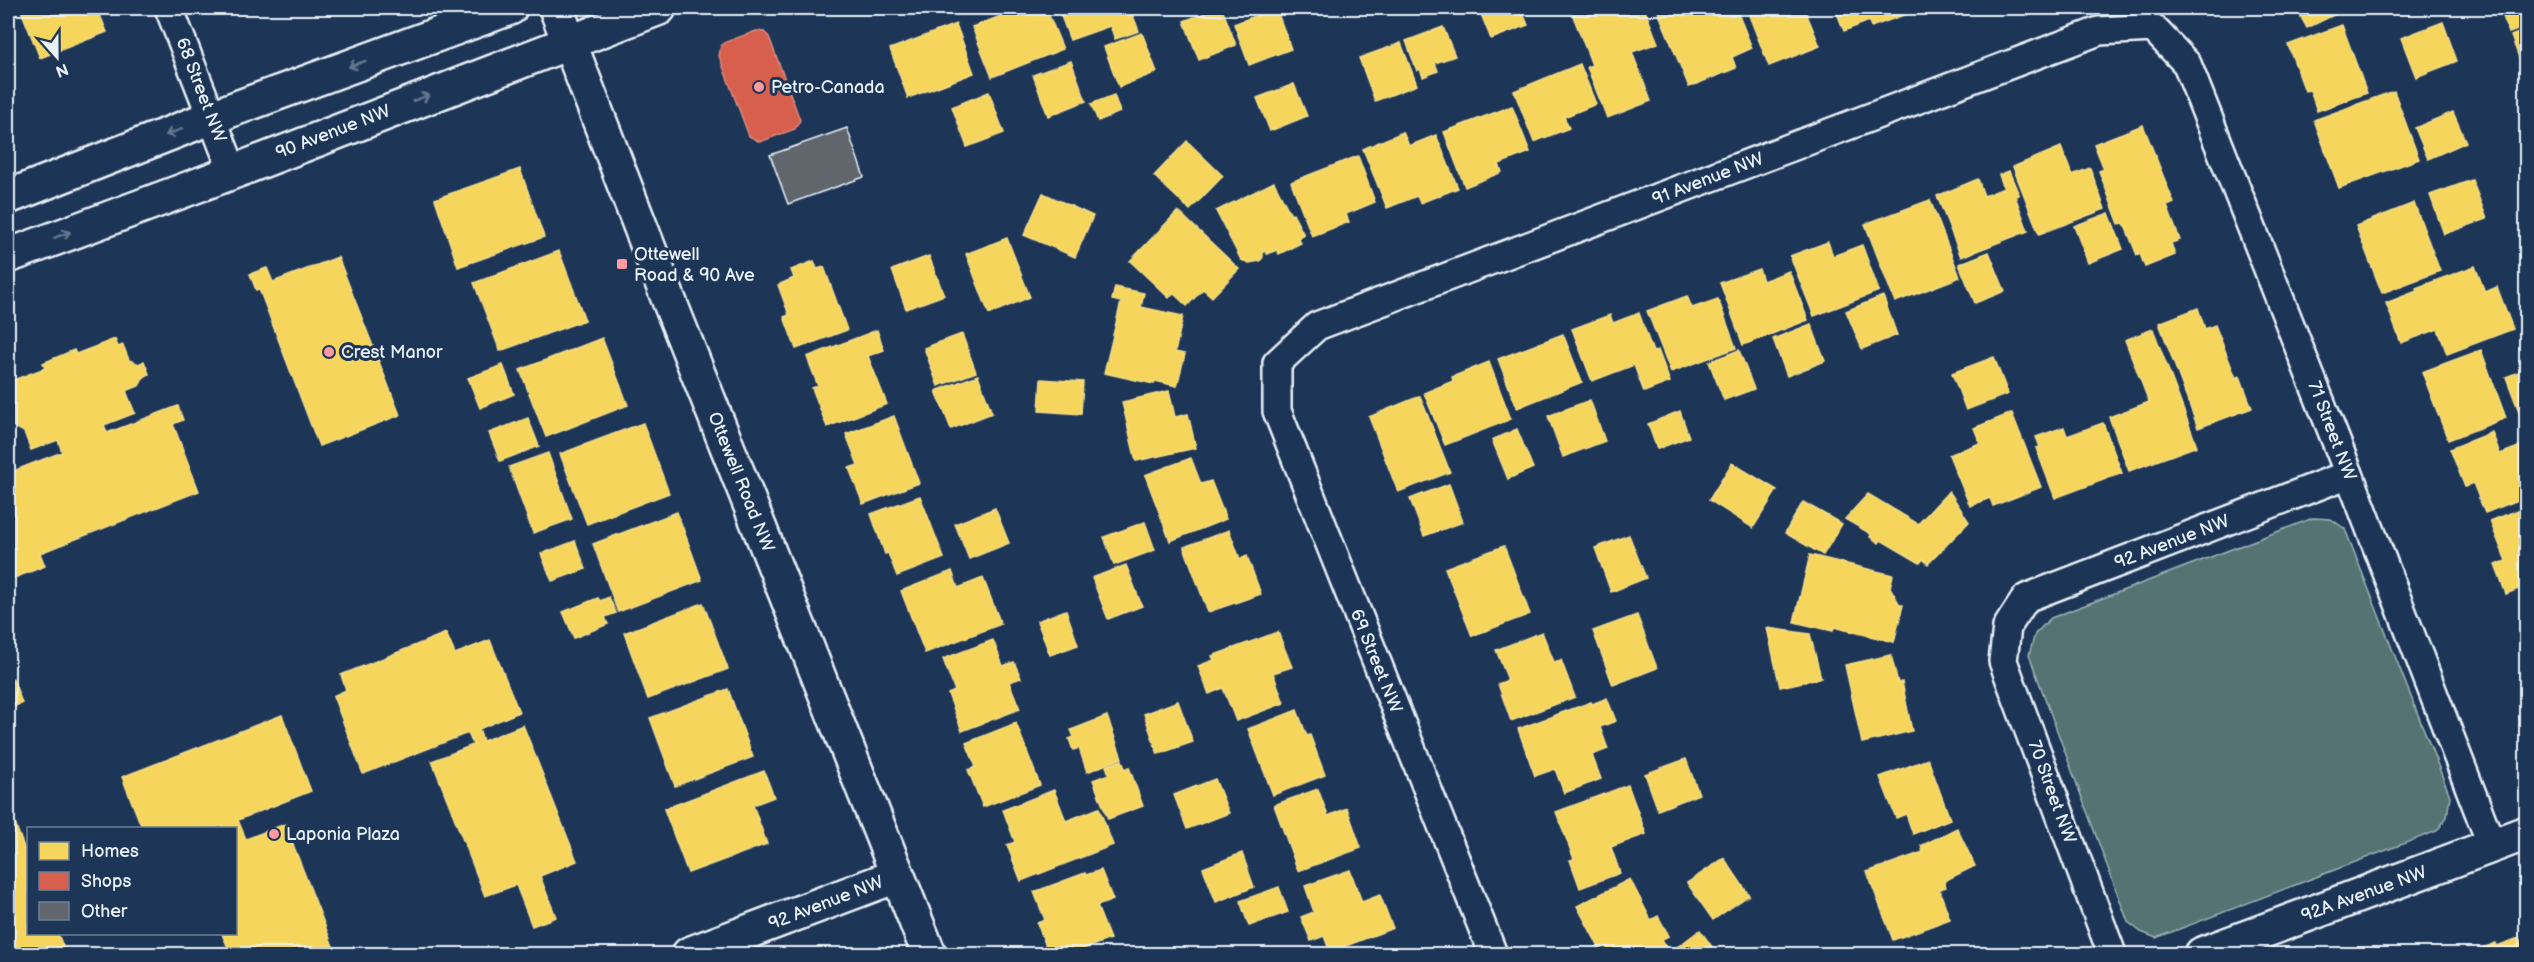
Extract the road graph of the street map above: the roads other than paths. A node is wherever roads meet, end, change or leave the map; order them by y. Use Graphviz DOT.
graph roads {
  1 [pos="169,8"];
  2 [pos="510,8"];
  3 [pos="556,8"];
  4 [pos="658,8"];
  5 [pos="2153,28"];
  6 [pos="569,42"];
  7 [pos="212,117"];
  8 [pos="233,172"];
  9 [pos="8,197"];
  10 [pos="8,256"];
  11 [pos="1277,363"];
  12 [pos="2349,474"];
  13 [pos="2007,627"];
  14 [pos="2526,833"];
  15 [pos="2492,846"];
  16 [pos="896,876"];
  17 [pos="689,954"];
  18 [pos="929,954"];
  19 [pos="1493,954"];
  20 [pos="2112,954"];
  21 [pos="2202,954"];
  1 -- 7 [label="street, 68 Street NW"];
  2 -- 7 [label="street, one-way"];
  3 -- 6 [label="street, Ottewell Road NW"];
  4 -- 6 [label="street, 90 Avenue NW"];
  5 -- 11 [label="street, 91 Avenue NW"];
  5 -- 12 [label="street, 71 Street NW"];
  8 -- 6 [label="street, 90 Avenue NW, one-way"];
  6 -- 16 [label="street, Ottewell Road NW"];
  7 -- 8 [label="street, 68 Street NW"];
  7 -- 9 [label="street, one-way"];
  10 -- 8 [label="street, 90 Avenue NW, one-way"];
  11 -- 19 [label="street, 69 Street NW"];
  12 -- 13 [label="street, 92 Avenue NW"];
  12 -- 15 [label="street, 71 Street NW"];
  13 -- 20 [label="street, 70 Street NW"];
  14 -- 15 [label="street, 92A Avenue NW"];
  15 -- 21 [label="street, 92A Avenue NW"];
  16 -- 17 [label="street, 92 Avenue NW"];
  16 -- 18 [label="street, Ottewell Road NW"];
}
